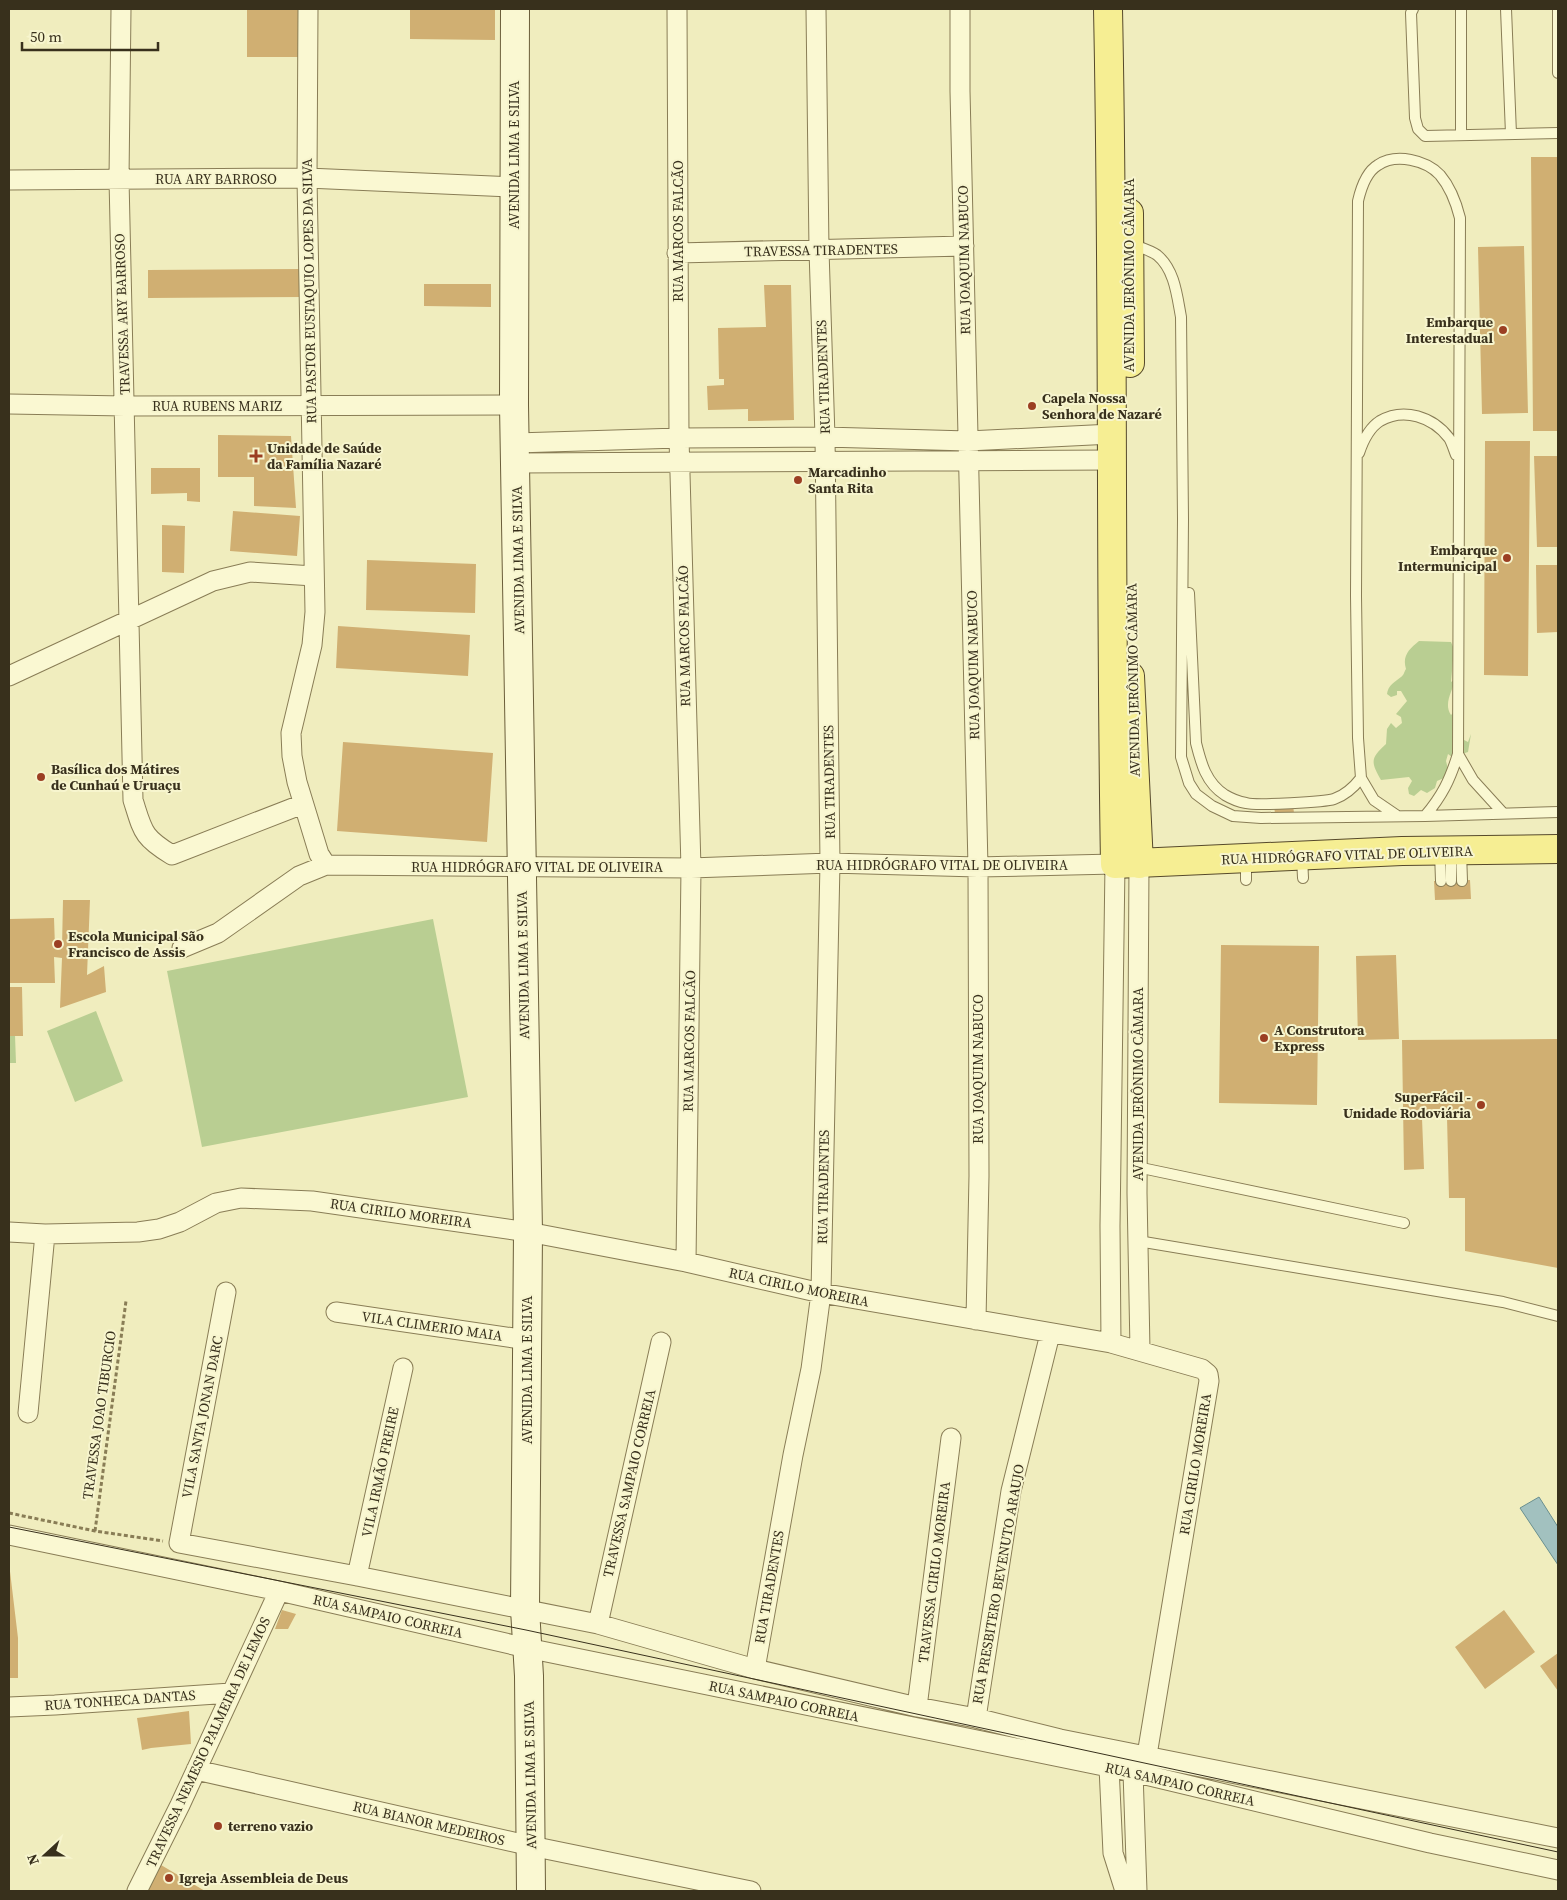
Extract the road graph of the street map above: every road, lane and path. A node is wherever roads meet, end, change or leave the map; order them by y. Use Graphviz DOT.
graph roads {
  1 [pos="122,9"];
  2 [pos="308,9"];
  3 [pos="515,9"];
  4 [pos="677,9"];
  5 [pos="816,9"];
  6 [pos="960,9"];
  7 [pos="1108,9"];
  8 [pos="1126,9"];
  9 [pos="1413,9"];
  10 [pos="1461,9"];
  11 [pos="1506,9"];
  12 [pos="1558,9"];
  13 [pos="1558,73"];
  14 [pos="1558,133"];
  15 [pos="1511,134"];
  16 [pos="1460,135"];
  17 [pos="308,178"];
  18 [pos="119,179"];
  19 [pos="9,180"];
  20 [pos="513,186"];
  21 [pos="1120,241"];
  22 [pos="964,246"];
  23 [pos="820,250"];
  24 [pos="677,253"];
  25 [pos="9,404"];
  26 [pos="311,405"];
  27 [pos="514,405"];
  28 [pos="125,406"];
  29 [pos="825,437"];
  30 [pos="679,438"];
  31 [pos="1182,440"];
  32 [pos="1112,447"];
  33 [pos="968,451"];
  34 [pos="516,453"];
  35 [pos="825,462"];
  36 [pos="680,463"];
  37 [pos="1459,463"];
  38 [pos="1356,464"];
  39 [pos="314,576"];
  40 [pos="128,620"];
  41 [pos="9,676"];
  42 [pos="1357,681"];
  43 [pos="1369,681"];
  44 [pos="1458,754"];
  45 [pos="1361,778"];
  46 [pos="303,804"];
  47 [pos="1558,812"];
  48 [pos="1504,813"];
  49 [pos="1396,816"];
  50 [pos="1425,816"];
  51 [pos="1558,850"];
  52 [pos="1451,851"];
  53 [pos="830,864"];
  54 [pos="1127,864"];
  55 [pos="326,865"];
  56 [pos="522,865"];
  57 [pos="978,867"];
  58 [pos="691,868"];
  59 [pos="182,948"];
  60 [pos="1138,1166"];
  61 [pos="1404,1222"];
  62 [pos="9,1232"];
  63 [pos="528,1232"];
  64 [pos="45,1234"];
  65 [pos="1138,1241"];
  66 [pos="686,1262"];
  67 [pos="226,1292"];
  68 [pos="821,1293"];
  69 [pos="126,1301"];
  70 [pos="336,1312"];
  71 [pos="1558,1316"];
  72 [pos="976,1320"];
  73 [pos="1050,1334"];
  74 [pos="527,1340"];
  75 [pos="661,1342"];
  76 [pos="1111,1343"];
  77 [pos="1140,1350"];
  78 [pos="403,1368"];
  79 [pos="28,1412"];
  80 [pos="951,1438"];
  81 [pos="9,1513"];
  82 [pos="95,1531"];
  83 [pos="9,1535"];
  84 [pos="179,1543"];
  85 [pos="357,1576"];
  86 [pos="279,1591"];
  87 [pos="525,1609"];
  88 [pos="598,1624"];
  89 [pos="527,1648"];
  90 [pos="754,1669"];
  91 [pos="231,1693"];
  92 [pos="9,1707"];
  93 [pos="917,1707"];
  94 [pos="976,1718"];
  95 [pos="1147,1755"];
  96 [pos="1109,1767"];
  97 [pos="196,1770"];
  98 [pos="1134,1772"];
  99 [pos="1558,1838"];
  100 [pos="531,1846"];
  101 [pos="1558,1870"];
  102 [pos="528,1888"];
  103 [pos="137,1891"];
  104 [pos="751,1891"];
  105 [pos="1125,1891"];
  106 [pos="1137,1891"];
  1 -- 18 [label="street, TRAVESSA ARY BARROSO"];
  2 -- 17 [label="street, RUA PASTOR EUSTAQUIO LOPES DA SILVA"];
  3 -- 20 [label="main road, AVENIDA LIMA E SILVA"];
  4 -- 24 [label="street, RUA MARCOS FALCÃO"];
  5 -- 23 [label="street, RUA TIRADENTES"];
  6 -- 22 [label="street, RUA JOAQUIM NABUCO"];
  7 -- 21 [label="main road, AVENIDA JERÔNIMO CÂMARA"];
  8 -- 21 [label="main road, AVENIDA JERÔNIMO CÂMARA"];
  9 -- 16 [label="lane"];
  10 -- 16 [label="lane"];
  11 -- 15 [label="lane"];
  12 -- 13 [label="lane"];
  14 -- 15 [label="lane"];
  15 -- 16 [label="lane"];
  17 -- 18 [label="street, RUA ARY BARROSO"];
  17 -- 20 [label="street, RUA ARY BARROSO"];
  17 -- 26 [label="street, RUA PASTOR EUSTAQUIO LOPES DA SILVA"];
  18 -- 19 [label="street, RUA ARY BARROSO"];
  18 -- 28 [label="street, TRAVESSA ARY BARROSO"];
  20 -- 27 [label="main road, AVENIDA LIMA E SILVA"];
  21 -- 31 [label="lane"];
  21 -- 32 [label="main road, AVENIDA JERÔNIMO CÂMARA"];
  21 -- 54 [label="main road, AVENIDA JERÔNIMO CÂMARA"];
  22 -- 23 [label="street, TRAVESSA TIRADENTES"];
  22 -- 33 [label="street, RUA JOAQUIM NABUCO"];
  23 -- 24 [label="street, TRAVESSA TIRADENTES"];
  23 -- 29 [label="street, RUA TIRADENTES"];
  24 -- 30 [label="street, RUA MARCOS FALCÃO"];
  25 -- 28 [label="street, RUA RUBENS MARIZ"];
  26 -- 27 [label="street, RUA RUBENS MARIZ"];
  26 -- 28 [label="street, RUA RUBENS MARIZ"];
  26 -- 39 [label="street, RUA PASTOR EUSTAQUIO LOPES DA SILVA"];
  27 -- 34 [label="main road, AVENIDA LIMA E SILVA"];
  28 -- 40 [label="street, TRAVESSA ARY BARROSO"];
  29 -- 30 [label="street"];
  29 -- 33 [label="street"];
  29 -- 35 [label="street, RUA TIRADENTES"];
  30 -- 34 [label="street"];
  30 -- 36 [label="street, RUA MARCOS FALCÃO"];
  31 -- 45 [label="lane"];
  31 -- 49 [label="lane"];
  32 -- 33 [label="street"];
  32 -- 33 [label="street"];
  32 -- 54 [label="main road, AVENIDA JERÔNIMO CÂMARA"];
  33 -- 35 [label="street"];
  33 -- 57 [label="street, RUA JOAQUIM NABUCO"];
  34 -- 36 [label="street"];
  34 -- 56 [label="main road, AVENIDA LIMA E SILVA"];
  35 -- 36 [label="street"];
  35 -- 53 [label="street, RUA TIRADENTES"];
  36 -- 58 [label="street, RUA MARCOS FALCÃO"];
  37 -- 38 [label="lane"];
  37 -- 38 [label="lane"];
  37 -- 44 [label="lane"];
  38 -- 42 [label="lane"];
  39 -- 40 [label="street"];
  39 -- 46 [label="street, RUA PASTOR EUSTAQUIO LOPES DA SILVA"];
  40 -- 41 [label="street"];
  40 -- 46 [label="street, TRAVESSA ARY BARROSO"];
  42 -- 43 [label="lane"];
  42 -- 45 [label="lane"];
  44 -- 48 [label="lane"];
  44 -- 50 [label="lane"];
  45 -- 49 [label="lane"];
  46 -- 55 [label="street, RUA PASTOR EUSTAQUIO LOPES DA SILVA"];
  47 -- 48 [label="lane"];
  48 -- 50 [label="lane"];
  49 -- 50 [label="lane"];
  51 -- 52 [label="main road, RUA HIDRÓGRAFO VITAL DE OLIVEIRA"];
  52 -- 52 [label="lane"];
  52 -- 54 [label="main road, RUA HIDRÓGRAFO VITAL DE OLIVEIRA"];
  53 -- 57 [label="street, RUA HIDRÓGRAFO VITAL DE OLIVEIRA"];
  53 -- 58 [label="street, RUA HIDRÓGRAFO VITAL DE OLIVEIRA"];
  53 -- 68 [label="street, RUA TIRADENTES"];
  54 -- 57 [label="street, RUA HIDRÓGRAFO VITAL DE OLIVEIRA"];
  54 -- 60 [label="street, AVENIDA JERÔNIMO CÂMARA"];
  54 -- 76 [label="street, AVENIDA JERÔNIMO CÂMARA"];
  55 -- 56 [label="street, RUA HIDRÓGRAFO VITAL DE OLIVEIRA"];
  55 -- 59 [label="street"];
  56 -- 58 [label="street, RUA HIDRÓGRAFO VITAL DE OLIVEIRA"];
  56 -- 63 [label="main road, AVENIDA LIMA E SILVA"];
  57 -- 72 [label="street, RUA JOAQUIM NABUCO"];
  58 -- 66 [label="street, RUA MARCOS FALCÃO"];
  60 -- 61 [label="lane"];
  60 -- 65 [label="street, AVENIDA JERÔNIMO CÂMARA"];
  62 -- 64 [label="street, RUA CIRILO MOREIRA"];
  63 -- 64 [label="street, RUA CIRILO MOREIRA"];
  63 -- 66 [label="street, RUA CIRILO MOREIRA"];
  63 -- 74 [label="main road, AVENIDA LIMA E SILVA"];
  64 -- 79 [label="street"];
  65 -- 71 [label="lane"];
  65 -- 77 [label="street, AVENIDA JERÔNIMO CÂMARA"];
  66 -- 68 [label="street, RUA CIRILO MOREIRA"];
  67 -- 84 [label="street, VILA SANTA JONAN DARC"];
  68 -- 72 [label="street, RUA CIRILO MOREIRA"];
  68 -- 90 [label="street, RUA TIRADENTES"];
  69 -- 82 [label="path, TRAVESSA JOAO TIBURCIO"];
  70 -- 74 [label="street, VILA CLIMERIO MAIA"];
  72 -- 73 [label="street, RUA CIRILO MOREIRA"];
  73 -- 76 [label="street, RUA CIRILO MOREIRA"];
  73 -- 94 [label="street, RUA PRESBITERO BEVENUTO ARAUJO"];
  74 -- 87 [label="main road, AVENIDA LIMA E SILVA"];
  75 -- 88 [label="street, TRAVESSA SAMPAIO CORREIA"];
  76 -- 77 [label="street, RUA CIRILO MOREIRA"];
  77 -- 95 [label="street, RUA CIRILO MOREIRA"];
  78 -- 85 [label="street, VILA IRMÃO FREIRE"];
  80 -- 93 [label="street, TRAVESSA CIRILO MOREIRA"];
  81 -- 82 [label="path"];
  82 -- 84 [label="path"];
  83 -- 86 [label="street, RUA SAMPAIO CORREIA"];
  84 -- 85 [label="street, RUA SAMPAIO CORREIA"];
  85 -- 87 [label="street, RUA SAMPAIO CORREIA"];
  86 -- 89 [label="street, RUA SAMPAIO CORREIA"];
  86 -- 91 [label="street, TRAVESSA NEMESIO PALMEIRA DE LEMOS"];
  87 -- 88 [label="street, RUA SAMPAIO CORREIA"];
  87 -- 89 [label="main road, AVENIDA LIMA E SILVA"];
  88 -- 90 [label="street, RUA SAMPAIO CORREIA"];
  89 -- 96 [label="street, RUA SAMPAIO CORREIA"];
  89 -- 100 [label="main road, AVENIDA LIMA E SILVA"];
  90 -- 93 [label="street, RUA SAMPAIO CORREIA"];
  91 -- 92 [label="street, RUA TONHECA DANTAS"];
  91 -- 97 [label="street, TRAVESSA NEMESIO PALMEIRA DE LEMOS"];
  93 -- 94 [label="street, RUA SAMPAIO CORREIA"];
  94 -- 95 [label="street, RUA SAMPAIO CORREIA"];
  95 -- 99 [label="street, RUA SAMPAIO CORREIA"];
  96 -- 98 [label="street, RUA SAMPAIO CORREIA"];
  96 -- 105 [label="street"];
  97 -- 100 [label="street, RUA BIANOR MEDEIROS"];
  97 -- 103 [label="street, TRAVESSA NEMESIO PALMEIRA DE LEMOS"];
  98 -- 101 [label="street, RUA SAMPAIO CORREIA"];
  98 -- 106 [label="street"];
  100 -- 102 [label="main road, AVENIDA LIMA E SILVA"];
  100 -- 104 [label="street, RUA BIANOR MEDEIROS"];
}
